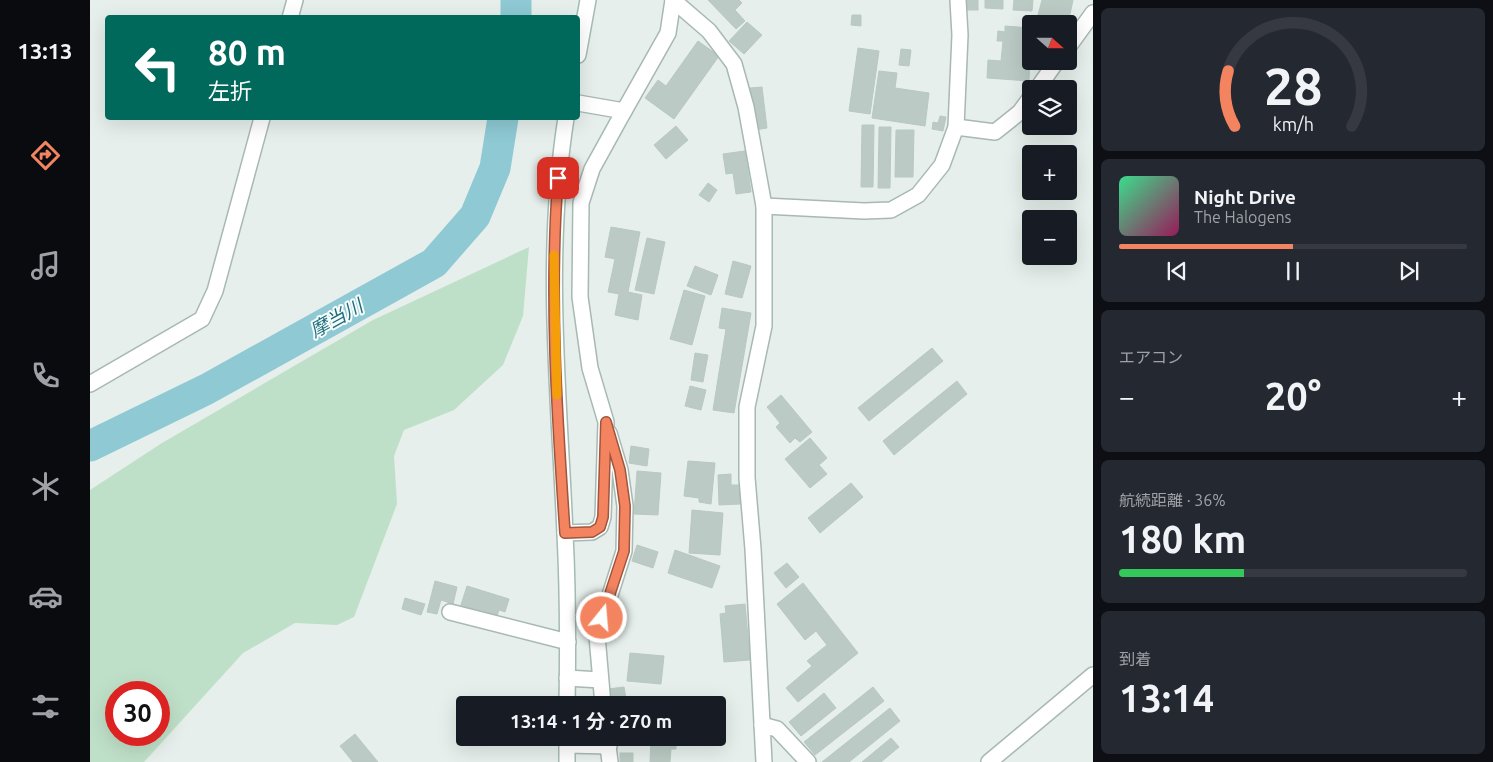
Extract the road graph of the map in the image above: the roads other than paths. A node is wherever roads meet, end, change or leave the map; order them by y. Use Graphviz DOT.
graph roads {
  1 [pos="295,0"];
  2 [pos="588,0"];
  3 [pos="673,0"];
  4 [pos="958,0"];
  5 [pos="1093,12"];
  6 [pos="291,15"];
  7 [pos="1078,33"];
  8 [pos="580,44"];
  9 [pos="580,103"];
  10 [pos="1022,109"];
  11 [pos="624,111"];
  12 [pos="261,120"];
  13 [pos="566,120"];
  14 [pos="956,127"];
  15 [pos="764,206"];
  16 [pos="90,384"];
  17 [pos="606,422"];
  18 [pos="565,533"];
  19 [pos="450,612"];
  20 [pos="568,642"];
  21 [pos="1093,675"];
  22 [pos="568,678"];
  23 [pos="600,680"];
  24 [pos="567,696"];
  25 [pos="602,696"];
  26 [pos="762,725"];
  27 [pos="567,746"];
  28 [pos="608,746"];
  29 [pos="567,762"];
  30 [pos="610,762"];
  31 [pos="764,762"];
  32 [pos="808,762"];
  33 [pos="989,762"];
  1 -- 6 [label="street"];
  2 -- 8 [label="street"];
  3 -- 11 [label="street"];
  3 -- 15 [label="street"];
  4 -- 14 [label="street"];
  5 -- 7 [label="street"];
  9 -- 11 [label="street"];
  10 -- 14 [label="street"];
  11 -- 17 [label="street"];
  12 -- 16 [label="street"];
  13 -- 18 [label="street"];
  14 -- 15 [label="street"];
  15 -- 26 [label="street"];
  17 -- 18 [label="street"];
  17 -- 23 [label="street"];
  18 -- 20 [label="street"];
  19 -- 20 [label="street"];
  20 -- 22 [label="street"];
  21 -- 33 [label="street"];
  22 -- 23 [label="street"];
  22 -- 24 [label="street"];
  23 -- 25 [label="street"];
  26 -- 31 [label="street"];
  26 -- 32 [label="street"];
  27 -- 29 [label="street"];
  28 -- 30 [label="street"];
}
